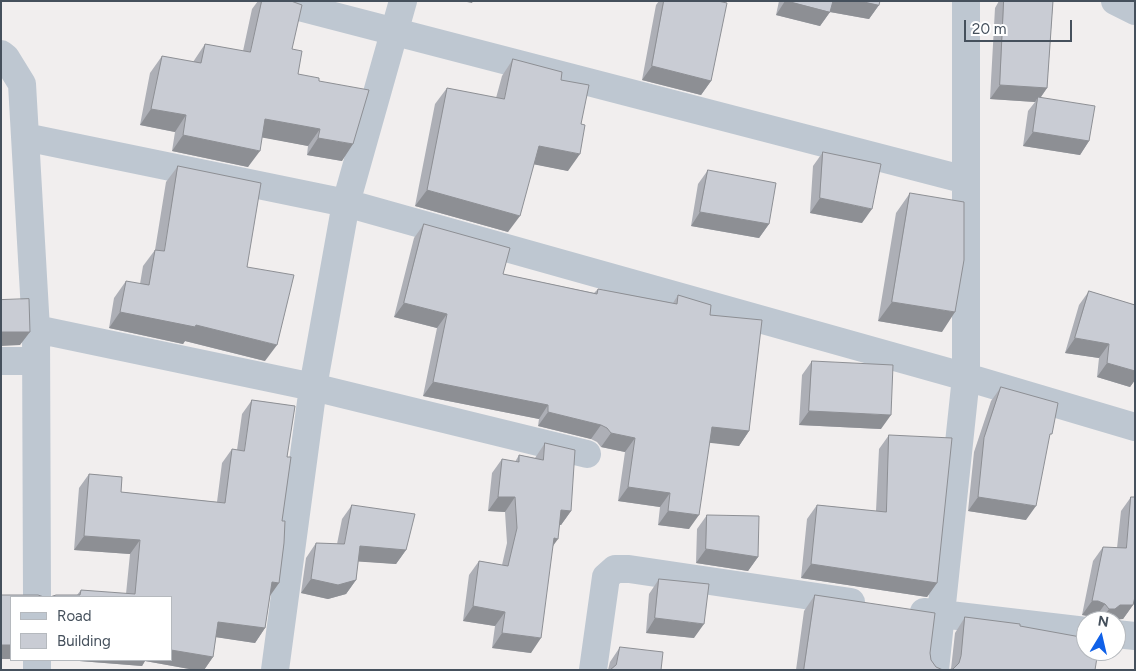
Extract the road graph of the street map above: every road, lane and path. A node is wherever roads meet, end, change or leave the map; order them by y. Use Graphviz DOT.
graph roads {
  1 [pos="276,1"];
  2 [pos="403,1"];
  3 [pos="966,1"];
  4 [pos="1115,1"];
  5 [pos="1135,11"];
  6 [pos="395,31"];
  7 [pos="1,54"];
  8 [pos="25,137"];
  9 [pos="966,180"];
  10 [pos="346,203"];
  11 [pos="36,329"];
  12 [pos="1,361"];
  13 [pos="36,361"];
  14 [pos="966,377"];
  15 [pos="313,387"];
  16 [pos="1135,427"];
  17 [pos="587,454"];
  18 [pos="37,596"];
  19 [pos="873,605"];
  20 [pos="902,609"];
  21 [pos="942,615"];
  22 [pos="1076,630"];
  23 [pos="275,670"];
  24 [pos="593,670"];
  25 [pos="935,670"];
  1 -- 6 [label="street"];
  2 -- 6 [label="street"];
  3 -- 9 [label="street"];
  4 -- 5 [label="street"];
  6 -- 9 [label="street"];
  6 -- 10 [label="street"];
  7 -- 8 [label="street"];
  8 -- 10 [label="street"];
  8 -- 11 [label="street"];
  9 -- 14 [label="street"];
  10 -- 14 [label="street"];
  10 -- 15 [label="street"];
  11 -- 13 [label="street"];
  11 -- 15 [label="street"];
  12 -- 13 [label="street"];
  13 -- 18 [label="street"];
  14 -- 16 [label="street"];
  14 -- 21 [label="street"];
  15 -- 17 [label="street"];
  15 -- 23 [label="street"];
  19 -- 24 [label="street"];
  20 -- 21 [label="street"];
  21 -- 22 [label="street"];
  21 -- 25 [label="street"];
}
